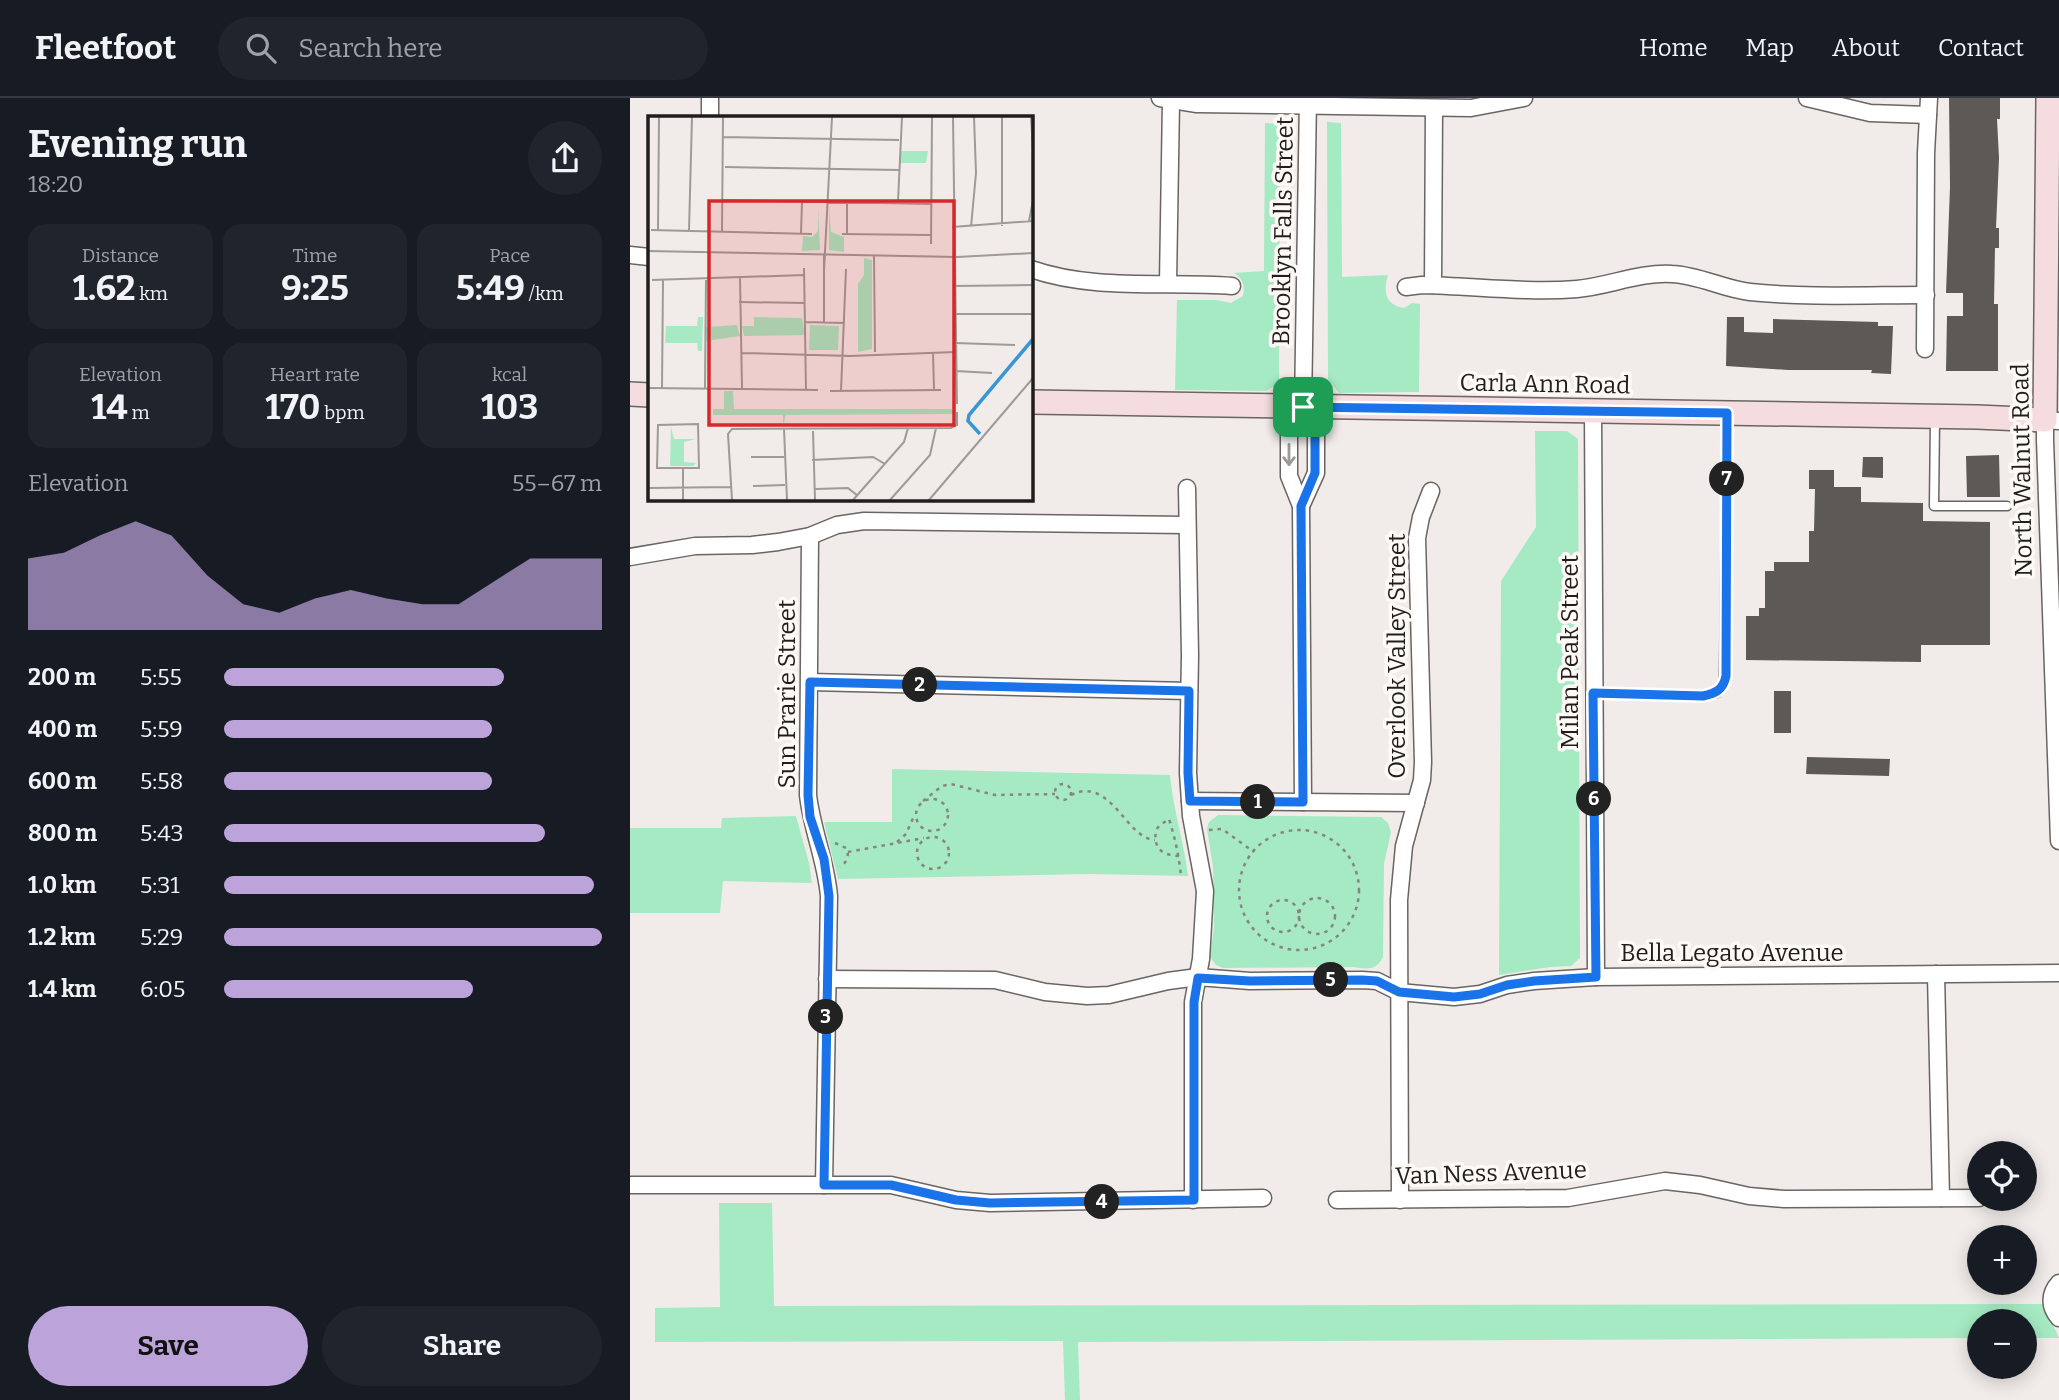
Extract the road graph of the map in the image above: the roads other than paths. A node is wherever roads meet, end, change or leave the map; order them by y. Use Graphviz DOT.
graph roads {
  1 [pos="710,98"];
  2 [pos="1524,98"];
  3 [pos="1807,98"];
  4 [pos="1929,98"];
  5 [pos="2049,98"];
  6 [pos="1166,100"];
  7 [pos="1308,102"];
  8 [pos="1434,108"];
  9 [pos="1928,115"];
  10 [pos="710,116"];
  11 [pos="2053,248"];
  12 [pos="630,255"];
  13 [pos="648,257"];
  14 [pos="1032,269"];
  15 [pos="1168,283"];
  16 [pos="1433,285"];
  17 [pos="1232,286"];
  18 [pos="1406,287"];
  19 [pos="1926,295"];
  20 [pos="1925,349"];
  21 [pos="630,394"];
  22 [pos="648,395"];
  23 [pos="1032,401"];
  24 [pos="1303,407"];
  25 [pos="1592,411"];
  26 [pos="1727,413"];
  27 [pos="1936,416"];
  28 [pos="2052,420"];
  29 [pos="1187,488"];
  30 [pos="1431,491"];
  31 [pos="1301,506"];
  32 [pos="2007,506"];
  33 [pos="1187,525"];
  34 [pos="810,536"];
  35 [pos="630,557"];
  36 [pos="2055,591"];
  37 [pos="810,682"];
  38 [pos="1189,691"];
  39 [pos="1593,693"];
  40 [pos="2058,754"];
  41 [pos="1303,802"];
  42 [pos="1416,803"];
  43 [pos="1191,808"];
  44 [pos="2059,841"];
  45 [pos="2059,973"];
  46 [pos="1936,974"];
  47 [pos="1596,977"];
  48 [pos="1198,978"];
  49 [pos="827,979"];
  50 [pos="1399,992"];
  51 [pos="630,1185"];
  52 [pos="824,1185"];
  53 [pos="1264,1198"];
  54 [pos="1941,1198"];
  55 [pos="1967,1198"];
  56 [pos="1400,1199"];
  57 [pos="1194,1200"];
  58 [pos="1337,1200"];
  59 [pos="2059,1283"];
  60 [pos="2059,1318"];
  1 -- 10 [label="street"];
  2 -- 8 [label="street"];
  3 -- 9 [label="street"];
  4 -- 9 [label="street"];
  5 -- 11 [label="street, North Walnut Road"];
  6 -- 7 [label="street"];
  6 -- 15 [label="street"];
  7 -- 8 [label="street"];
  7 -- 24 [label="street, Brooklyn Falls Street"];
  8 -- 16 [label="street"];
  9 -- 19 [label="street"];
  11 -- 28 [label="street, North Walnut Road"];
  12 -- 13 [label="street"];
  14 -- 15 [label="street"];
  15 -- 17 [label="street"];
  16 -- 18 [label="street"];
  16 -- 19 [label="street"];
  19 -- 20 [label="street"];
  21 -- 22 [label="street"];
  23 -- 24 [label="street, Carla Ann Road"];
  24 -- 25 [label="street, Carla Ann Road"];
  24 -- 31 [label="street"];
  24 -- 31 [label="street, one-way"];
  25 -- 26 [label="street, Carla Ann Road"];
  25 -- 39 [label="street, Milan Peak Street"];
  26 -- 27 [label="street, Carla Ann Road"];
  26 -- 39 [label="lane"];
  27 -- 28 [label="street, Carla Ann Road"];
  27 -- 32 [label="lane"];
  28 -- 36 [label="street, North Walnut Road"];
  29 -- 33 [label="street"];
  30 -- 42 [label="street, Overlook Valley Street"];
  31 -- 41 [label="street"];
  33 -- 34 [label="street"];
  33 -- 38 [label="street"];
  34 -- 35 [label="street"];
  34 -- 37 [label="street, Sun Prarie Street"];
  36 -- 40 [label="street, North Walnut Road"];
  37 -- 38 [label="street"];
  37 -- 49 [label="street, Sun Prarie Street"];
  38 -- 43 [label="street"];
  39 -- 47 [label="street, Milan Peak Street"];
  40 -- 44 [label="street, North Walnut Road"];
  41 -- 42 [label="street"];
  41 -- 43 [label="street"];
  42 -- 50 [label="street, Overlook Valley Street"];
  43 -- 48 [label="street"];
  45 -- 46 [label="street, Bella Legato Avenue"];
  46 -- 47 [label="street, Bella Legato Avenue"];
  46 -- 54 [label="street"];
  47 -- 50 [label="street, Bella Legato Avenue"];
  48 -- 49 [label="street, Bella Legato Avenue"];
  48 -- 50 [label="street, Bella Legato Avenue"];
  48 -- 57 [label="street"];
  49 -- 52 [label="street, Sun Prarie Street"];
  50 -- 56 [label="street, Overlook Valley Street"];
  51 -- 52 [label="street"];
  52 -- 57 [label="street"];
  53 -- 57 [label="street"];
  54 -- 55 [label="street, Van Ness Avenue"];
  54 -- 56 [label="street, Van Ness Avenue"];
  56 -- 58 [label="street, Van Ness Avenue"];
  59 -- 60 [label="street"];
}
